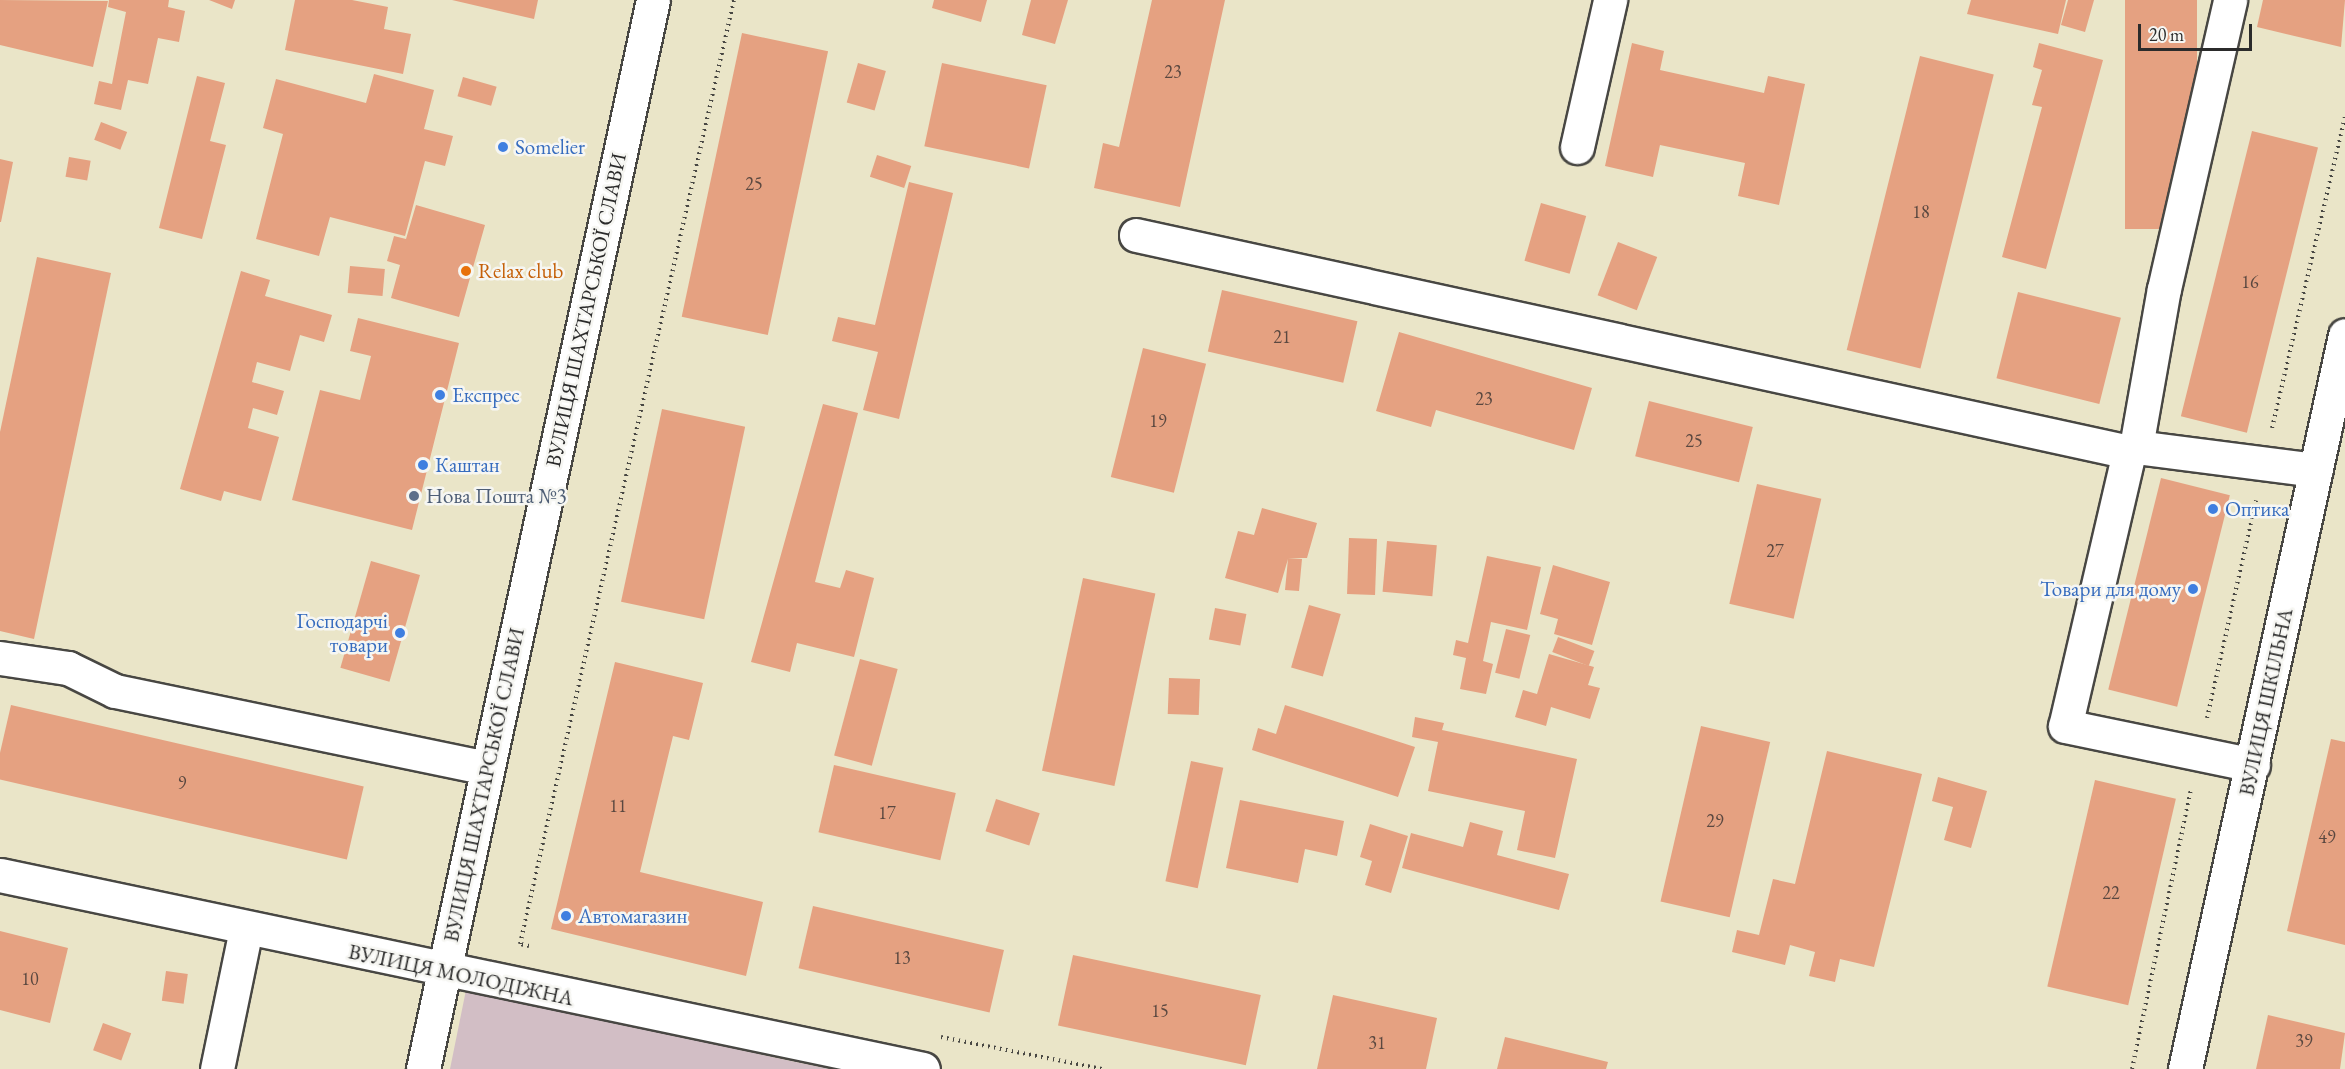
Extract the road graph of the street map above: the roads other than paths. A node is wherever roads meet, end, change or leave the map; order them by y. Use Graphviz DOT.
graph roads {
  1 [pos="653,0"];
  2 [pos="1610,0"];
  3 [pos="2230,0"];
  4 [pos="1577,147"];
  5 [pos="1136,235"];
  6 [pos="2345,335"];
  7 [pos="2132,450"];
  8 [pos="2316,470"];
  9 [pos="0,658"];
  10 [pos="2253,765"];
  11 [pos="487,768"];
  12 [pos="0,875"];
  13 [pos="246,929"];
  14 [pos="444,972"];
  15 [pos="217,1069"];
  16 [pos="423,1069"];
  17 [pos="923,1069"];
  18 [pos="2186,1069"];
  1 -- 11 [label="street, ВУЛИЦЯ ШАХТАРСЬКОЇ СЛАВИ"];
  2 -- 4 [label="street"];
  3 -- 7 [label="street"];
  5 -- 7 [label="street"];
  6 -- 8 [label="street, ВУЛИЦЯ ШКІЛЬНА"];
  7 -- 8 [label="street"];
  7 -- 10 [label="street"];
  8 -- 10 [label="street, ВУЛИЦЯ ШКІЛЬНА"];
  9 -- 11 [label="street"];
  10 -- 18 [label="street, ВУЛИЦЯ ШКІЛЬНА"];
  11 -- 14 [label="street, ВУЛИЦЯ ШАХТАРСЬКОЇ СЛАВИ"];
  12 -- 13 [label="street, ВУЛИЦЯ МОЛОДІЖНА"];
  13 -- 14 [label="street, ВУЛИЦЯ МОЛОДІЖНА"];
  13 -- 15 [label="street"];
  14 -- 16 [label="street, ВУЛИЦЯ ШАХТАРСЬКОЇ СЛАВИ"];
  14 -- 17 [label="street, ВУЛИЦЯ МОЛОДІЖНА"];
}
